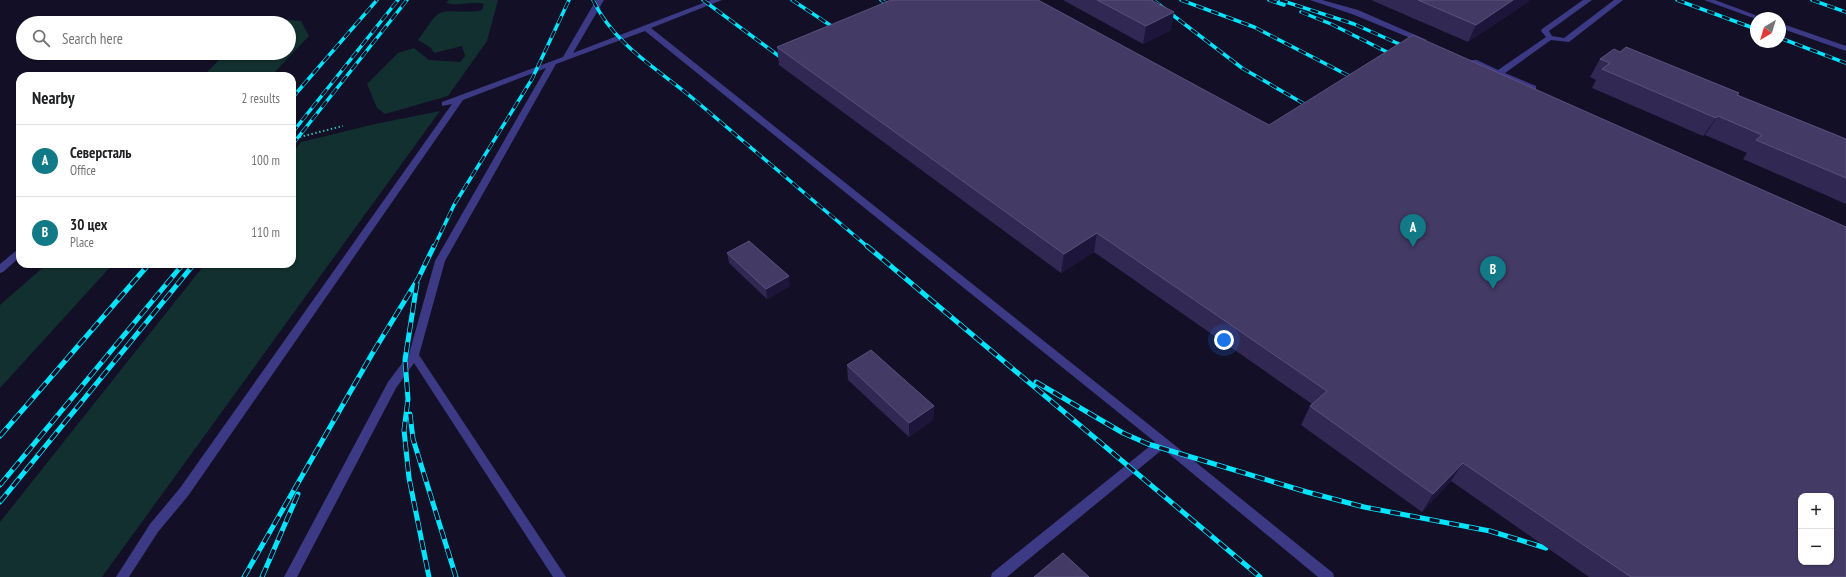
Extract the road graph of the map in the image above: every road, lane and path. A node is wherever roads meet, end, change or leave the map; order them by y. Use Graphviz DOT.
graph roads {
  1 [pos="600,0"];
  2 [pos="718,0"];
  3 [pos="1314,0"];
  4 [pos="1588,0"];
  5 [pos="1619,0"];
  6 [pos="1708,0"];
  7 [pos="1750,15"];
  8 [pos="1786,27"];
  9 [pos="646,28"];
  10 [pos="1550,38"];
  11 [pos="1434,45"];
  12 [pos="1846,49"];
  13 [pos="1463,58"];
  14 [pos="565,59"];
  15 [pos="553,63"];
  16 [pos="1499,73"];
  17 [pos="1542,93"];
  18 [pos="461,98"];
  19 [pos="445,104"];
  20 [pos="343,126"];
  21 [pos="296,138"];
  22 [pos="16,256"];
  23 [pos="0,270"];
  24 [pos="414,355"];
  25 [pos="1163,442"];
  26 [pos="122,577"];
  27 [pos="290,577"];
  28 [pos="560,577"];
  29 [pos="997,577"];
  30 [pos="1328,577"];
  1 -- 14 [label="lane"];
  2 -- 9 [label="lane"];
  3 -- 11 [label="lane"];
  4 -- 10 [label="lane"];
  5 -- 10 [label="lane"];
  6 -- 7 [label="lane"];
  8 -- 12 [label="lane"];
  9 -- 14 [label="lane"];
  9 -- 25 [label="lane"];
  10 -- 16 [label="lane"];
  13 -- 16 [label="lane"];
  14 -- 15 [label="lane"];
  15 -- 18 [label="lane"];
  15 -- 24 [label="lane"];
  16 -- 17 [label="lane"];
  18 -- 19 [label="lane"];
  18 -- 26 [label="lane"];
  20 -- 21 [label="path"];
  22 -- 23 [label="lane"];
  24 -- 27 [label="lane"];
  24 -- 28 [label="lane"];
  25 -- 29 [label="lane"];
  25 -- 30 [label="lane"];
}
